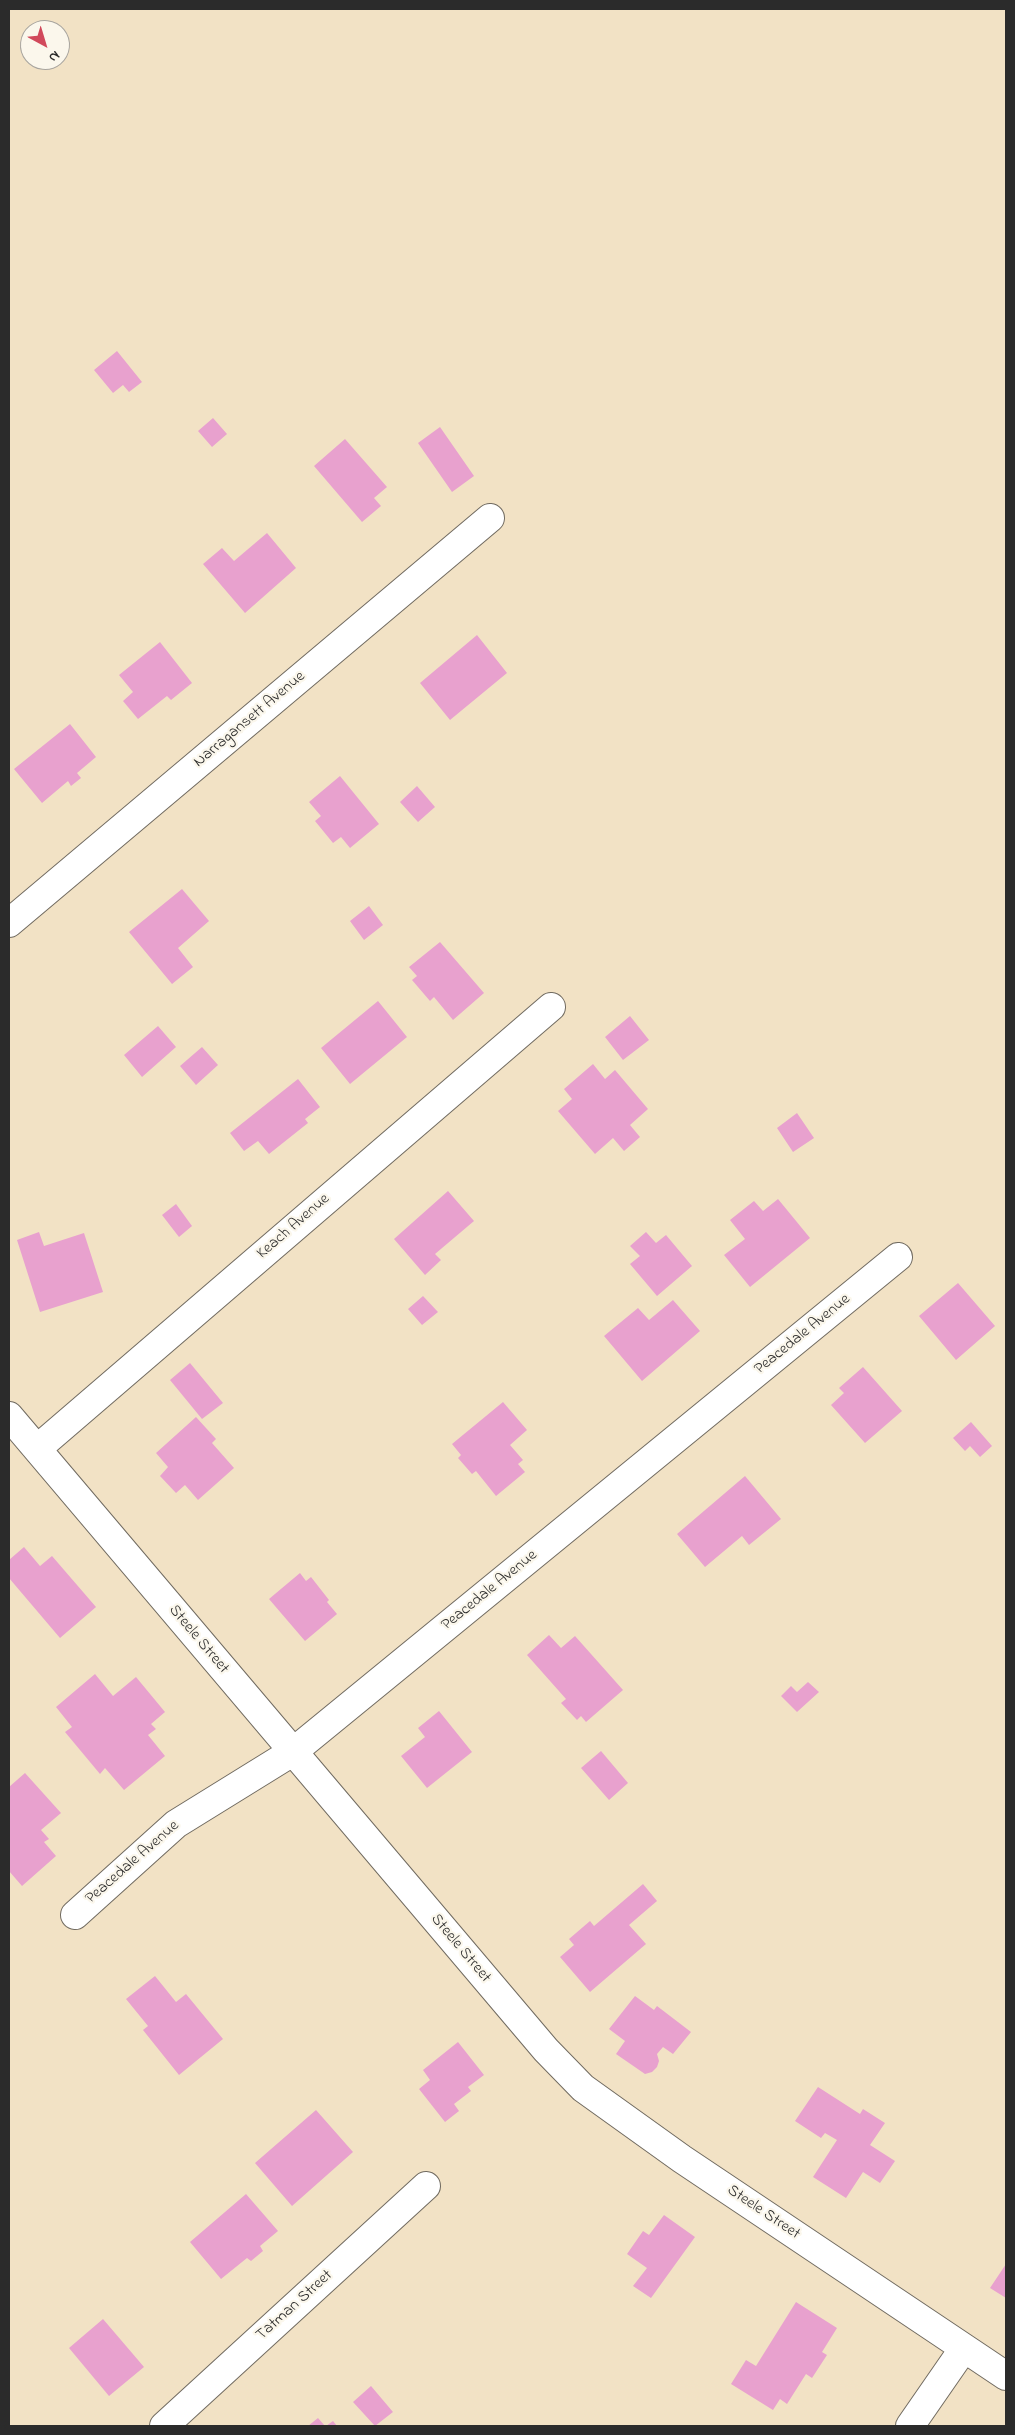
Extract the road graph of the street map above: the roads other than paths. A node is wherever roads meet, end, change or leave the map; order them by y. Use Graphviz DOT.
graph roads {
  1 [pos="490,518"];
  2 [pos="9,923"];
  3 [pos="551,1007"];
  4 [pos="898,1257"];
  5 [pos="9,1416"];
  6 [pos="38,1448"];
  7 [pos="294,1751"];
  8 [pos="74,1915"];
  9 [pos="426,2186"];
  10 [pos="964,2348"];
  11 [pos="1006,2376"];
  12 [pos="164,2426"];
  13 [pos="910,2426"];
  1 -- 2 [label="street, Narragansett Avenue"];
  3 -- 6 [label="street, Keach Avenue"];
  4 -- 7 [label="street, Peacedale Avenue"];
  5 -- 6 [label="street, Steele Street"];
  6 -- 7 [label="street, Steele Street"];
  7 -- 8 [label="street, Peacedale Avenue"];
  7 -- 10 [label="street, Steele Street"];
  9 -- 12 [label="street, Tatman Street"];
  10 -- 11 [label="street, Steele Street"];
  10 -- 13 [label="street"];
}
